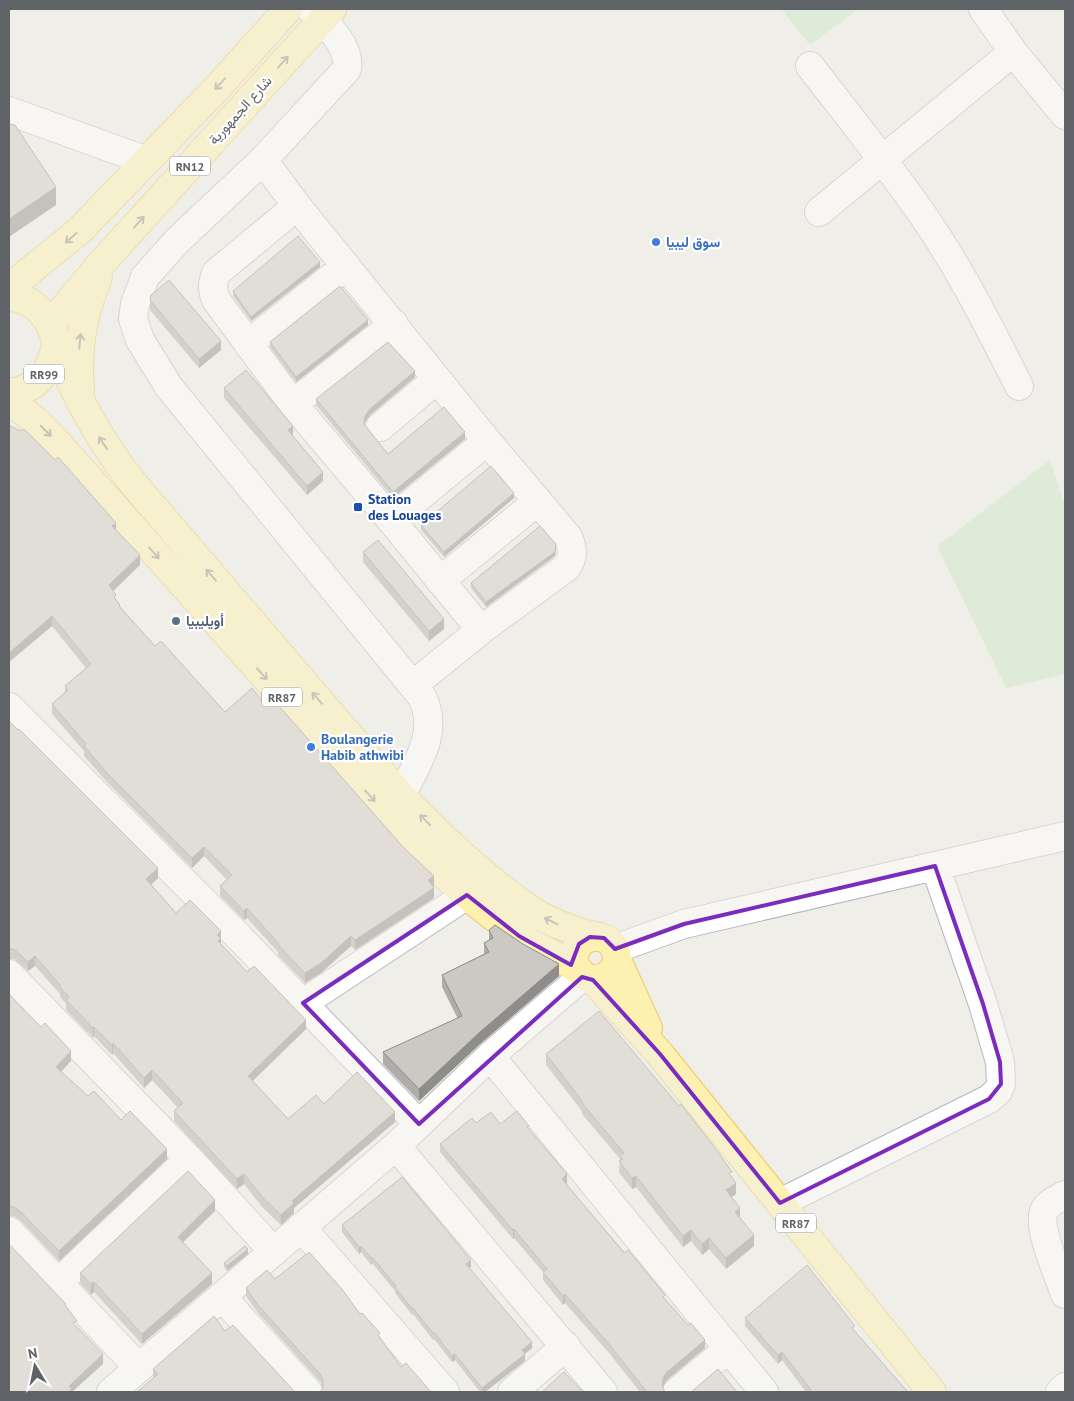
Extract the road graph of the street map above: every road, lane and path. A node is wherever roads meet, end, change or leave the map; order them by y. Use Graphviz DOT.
graph roads {
  1 [pos="288,9"];
  2 [pos="983,9"];
  3 [pos="321,12"];
  4 [pos="1013,52"];
  5 [pos="810,66"];
  6 [pos="9,111"];
  7 [pos="1065,115"];
  8 [pos="263,160"];
  9 [pos="148,161"];
  10 [pos="883,161"];
  11 [pos="297,206"];
  12 [pos="819,212"];
  13 [pos="114,249"];
  14 [pos="346,266"];
  15 [pos="9,288"];
  16 [pos="9,297"];
  17 [pos="394,324"];
  18 [pos="53,336"];
  19 [pos="248,344"];
  20 [pos="437,379"];
  21 [pos="1019,386"];
  22 [pos="9,393"];
  23 [pos="9,400"];
  24 [pos="293,404"];
  25 [pos="82,408"];
  26 [pos="380,427"];
  27 [pos="487,441"];
  28 [pos="538,501"];
  29 [pos="391,520"];
  30 [pos="440,581"];
  31 [pos="481,630"];
  32 [pos="413,686"];
  33 [pos="9,707"];
  34 [pos="401,796"];
  35 [pos="1065,836"];
  36 [pos="935,866"];
  37 [pos="467,895"];
  38 [pos="609,949"];
  39 [pos="9,974"];
  40 [pos="584,975"];
  41 [pos="303,1003"];
  42 [pos="660,1054"];
  43 [pos="490,1056"];
  44 [pos="419,1124"];
  45 [pos="396,1146"];
  46 [pos="189,1160"];
  47 [pos="1065,1195"];
  48 [pos="780,1203"];
  49 [pos="301,1227"];
  50 [pos="9,1232"];
  51 [pos="274,1252"];
  52 [pos="58,1284"];
  53 [pos="1065,1294"];
  54 [pos="222,1297"];
  55 [pos="566,1346"];
  56 [pos="728,1349"];
  57 [pos="139,1368"];
  58 [pos="1065,1387"];
  59 [pos="111,1392"];
  60 [pos="308,1392"];
  61 [pos="445,1392"];
  62 [pos="512,1392"];
  63 [pos="603,1392"];
  64 [pos="678,1392"];
  65 [pos="764,1392"];
  66 [pos="932,1392"];
  67 [pos="1060,1392"];
  1 -- 9 [label="main road, RN12, one-way"];
  2 -- 4 [label="street"];
  3 -- 8 [label="street"];
  13 -- 3 [label="main road, شارع الجمهورية / RN12, one-way"];
  4 -- 7 [label="street"];
  4 -- 10 [label="street"];
  5 -- 10 [label="street"];
  6 -- 9 [label="street"];
  8 -- 11 [label="street"];
  8 -- 32 [label="street"];
  9 -- 15 [label="main road, RN12, one-way"];
  10 -- 12 [label="street"];
  10 -- 21 [label="street"];
  11 -- 14 [label="street"];
  11 -- 19 [label="street"];
  13 -- 18 [label="main road, شارع الجمهورية / RN12"];
  25 -- 13 [label="main road, one-way"];
  14 -- 17 [label="street"];
  14 -- 19 [label="street"];
  16 -- 18 [label="main road"];
  17 -- 20 [label="street"];
  17 -- 24 [label="street"];
  18 -- 22 [label="main road, RR99"];
  18 -- 25 [label="main road, RR87"];
  19 -- 24 [label="street"];
  20 -- 26 [label="street"];
  20 -- 27 [label="street"];
  23 -- 37 [label="main road, RR87, one-way"];
  24 -- 29 [label="street"];
  34 -- 25 [label="main road, RR87, one-way"];
  27 -- 28 [label="street"];
  27 -- 29 [label="street"];
  28 -- 30 [label="street"];
  28 -- 31 [label="street"];
  29 -- 30 [label="street"];
  30 -- 31 [label="street"];
  31 -- 32 [label="street"];
  32 -- 34 [label="street"];
  33 -- 41 [label="street"];
  38 -- 34 [label="main road, RR87, one-way"];
  35 -- 36 [label="street"];
  36 -- 38 [label="street"];
  36 -- 48 [label="street"];
  37 -- 40 [label="main road, RR87"];
  37 -- 41 [label="street"];
  38 -- 40 [label="main road"];
  38 -- 40 [label="main road"];
  38 -- 42 [label="main road, RR87"];
  39 -- 46 [label="street"];
  40 -- 42 [label="main road, RR87"];
  40 -- 43 [label="street"];
  41 -- 44 [label="street"];
  42 -- 48 [label="main road, RR87"];
  43 -- 44 [label="street"];
  43 -- 56 [label="street"];
  44 -- 45 [label="street"];
  45 -- 49 [label="street"];
  45 -- 55 [label="street"];
  46 -- 51 [label="street"];
  46 -- 52 [label="street"];
  47 -- 53 [label="street"];
  48 -- 66 [label="main road, RR87"];
  49 -- 51 [label="street"];
  49 -- 61 [label="street"];
  50 -- 52 [label="street"];
  51 -- 54 [label="street"];
  52 -- 57 [label="street"];
  54 -- 57 [label="street"];
  54 -- 60 [label="street"];
  55 -- 62 [label="street"];
  55 -- 63 [label="street"];
  56 -- 64 [label="street"];
  56 -- 65 [label="street"];
  57 -- 59 [label="street"];
  58 -- 67 [label="street"];
}
